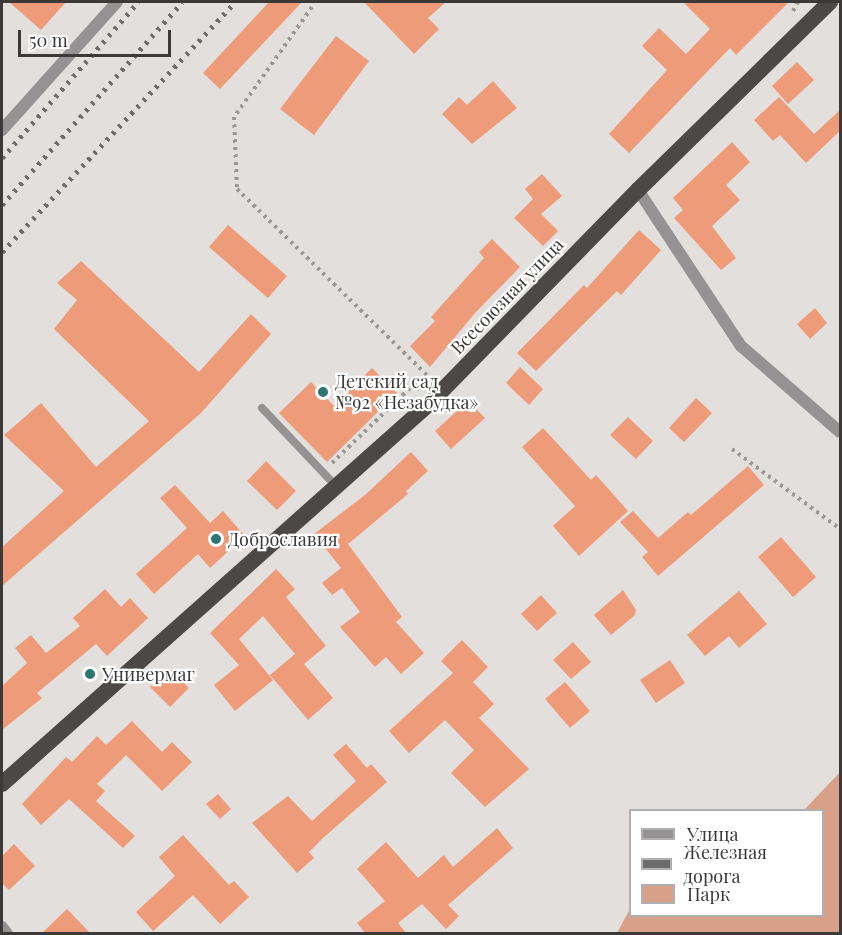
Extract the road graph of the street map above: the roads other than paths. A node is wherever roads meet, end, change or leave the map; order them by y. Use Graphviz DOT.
graph roads {
  1 [pos="117,2"];
  2 [pos="830,2"];
  3 [pos="819,8"];
  4 [pos="2,130"];
  5 [pos="638,190"];
  6 [pos="262,408"];
  7 [pos="840,432"];
  8 [pos="329,478"];
  9 [pos="2,784"];
  10 [pos="2,927"];
  11 [pos="7,933"];
  1 -- 4 [label="street"];
  2 -- 3 [label="highway, Всесоюзная улица"];
  3 -- 5 [label="highway, Всесоюзная улица"];
  5 -- 7 [label="street"];
  5 -- 8 [label="highway, Всесоюзная улица"];
  6 -- 8 [label="lane"];
  8 -- 9 [label="highway, Всесоюзная улица"];
  10 -- 11 [label="street"];
}
